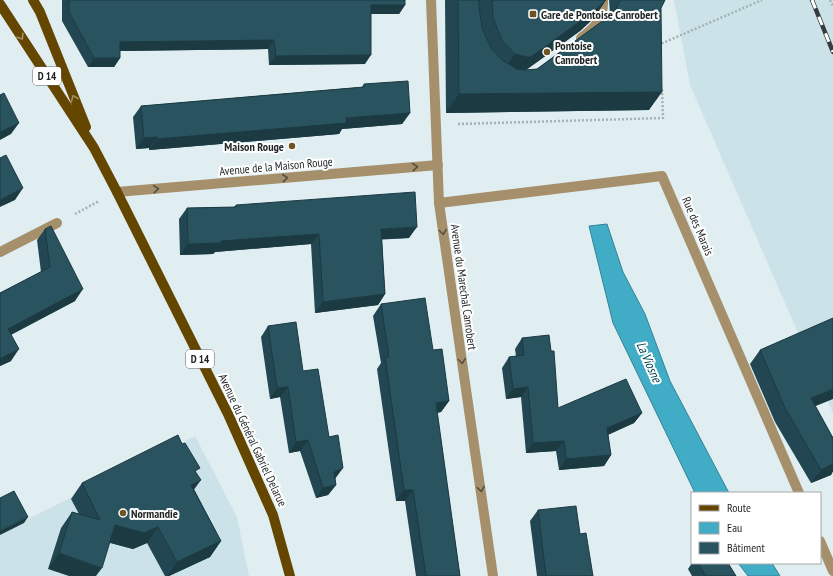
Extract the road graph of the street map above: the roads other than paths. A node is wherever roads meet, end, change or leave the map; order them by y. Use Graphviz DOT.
graph roads {
  1 [pos="33,0"];
  2 [pos="431,0"];
  3 [pos="601,2"];
  4 [pos="0,4"];
  5 [pos="573,44"];
  6 [pos="94,148"];
  7 [pos="438,165"];
  8 [pos="117,192"];
  9 [pos="439,204"];
  10 [pos="57,223"];
  11 [pos="0,252"];
  12 [pos="799,492"];
  13 [pos="821,543"];
  14 [pos="833,571"];
  15 [pos="290,576"];
  16 [pos="493,576"];
  6 -- 1 [label="main road, D 14, one-way"];
  2 -- 7 [label="street, Avenue du Marechal Canrobert"];
  3 -- 5 [label="street"];
  4 -- 6 [label="main road, D 14, one-way"];
  6 -- 8 [label="main road, Avenue du Général Gabriel Delarue / D 14"];
  8 -- 7 [label="street, Avenue de la Maison Rouge, one-way"];
  7 -- 9 [label="street, Avenue du Marechal Canrobert"];
  8 -- 15 [label="main road, Avenue du Général Gabriel Delarue / D 14"];
  9 -- 12 [label="street, Rue des Marais"];
  9 -- 16 [label="street, Avenue du Marechal Canrobert, one-way"];
  10 -- 11 [label="street"];
  13 -- 14 [label="street"];
}
